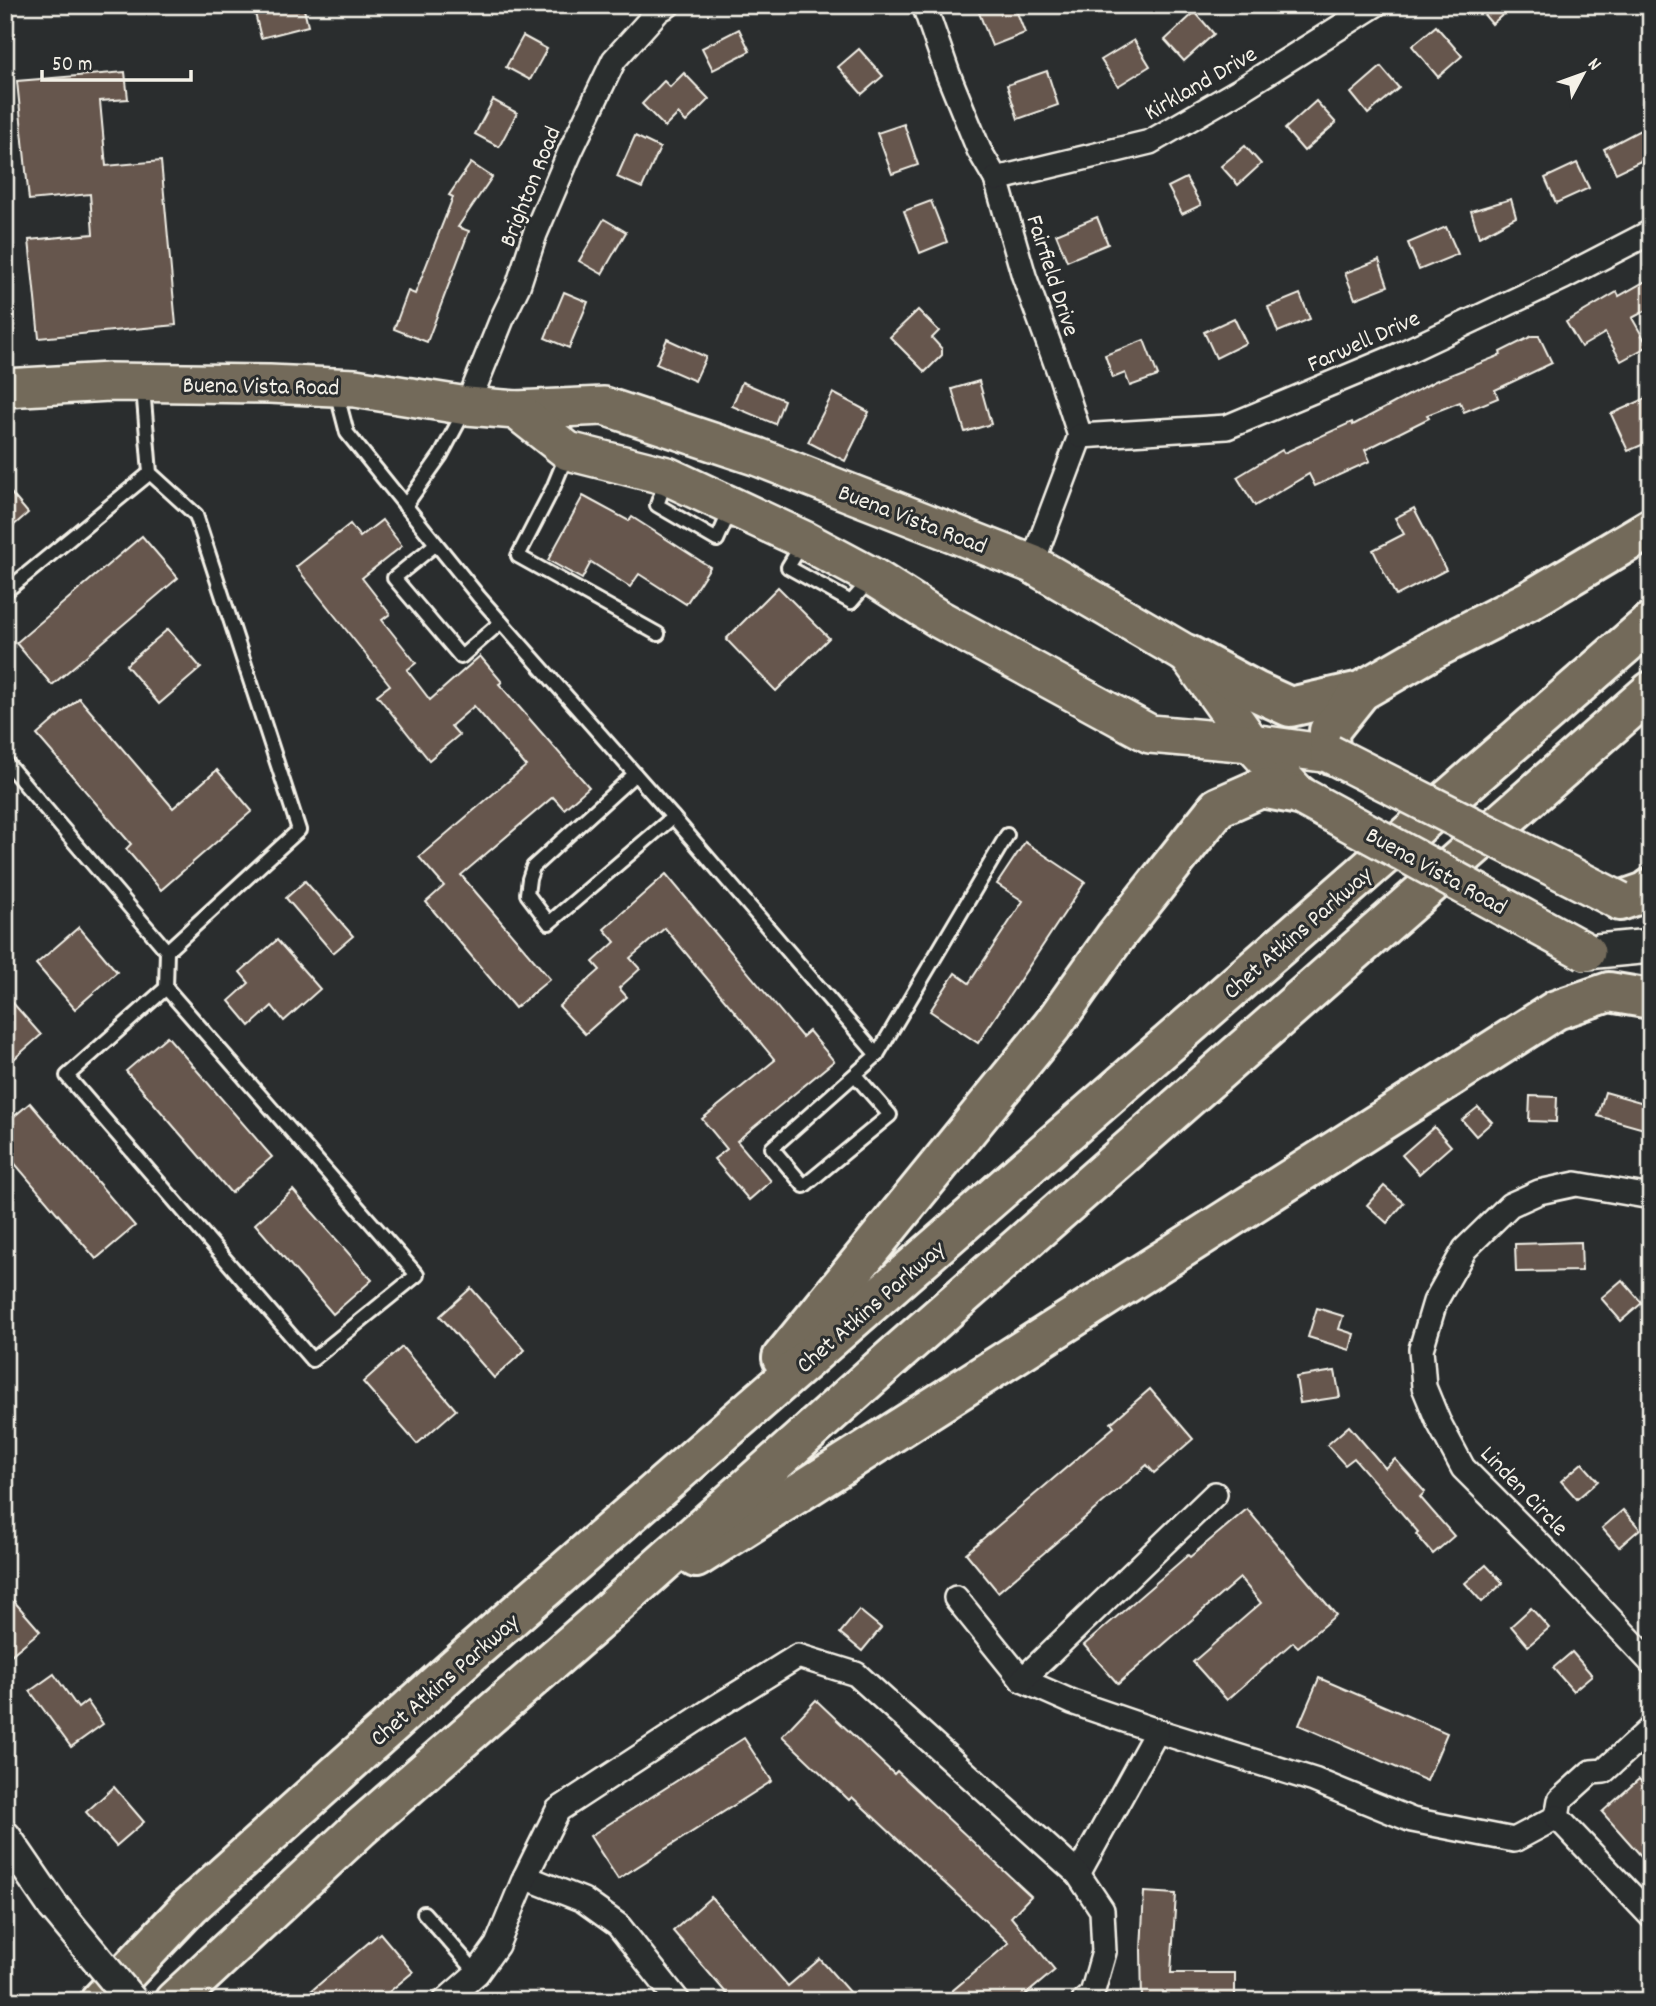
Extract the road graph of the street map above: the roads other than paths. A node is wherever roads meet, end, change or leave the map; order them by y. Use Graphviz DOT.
graph roads {
  1 [pos="668,5"];
  2 [pos="924,5"];
  3 [pos="1375,5"];
  4 [pos="996,179"];
  5 [pos="1651,232"];
  6 [pos="143,383"];
  7 [pos="335,387"];
  8 [pos="5,388"];
  9 [pos="467,406"];
  10 [pos="516,410"];
  11 [pos="1080,436"];
  12 [pos="568,450"];
  13 [pos="150,473"];
  14 [pos="405,506"];
  15 [pos="1651,528"];
  16 [pos="436,544"];
  17 [pos="1032,564"];
  18 [pos="5,592"];
  19 [pos="501,622"];
  20 [pos="1651,622"];
  21 [pos="658,634"];
  22 [pos="1188,655"];
  23 [pos="1361,691"];
  24 [pos="1651,691"];
  25 [pos="1251,743"];
  26 [pos="1330,754"];
  27 [pos="5,761"];
  28 [pos="635,774"];
  29 [pos="1299,795"];
  30 [pos="673,817"];
  31 [pos="1007,835"];
  32 [pos="1635,894"];
  33 [pos="1649,949"];
  34 [pos="167,951"];
  35 [pos="1586,951"];
  36 [pos="166,988"];
  37 [pos="1651,999"];
  38 [pos="877,1055"];
  39 [pos="855,1075"];
  40 [pos="1651,1197"];
  41 [pos="1215,1494"];
  42 [pos="956,1598"];
  43 [pos="532,1602"];
  44 [pos="599,1620"];
  45 [pos="1651,1662"];
  46 [pos="1022,1679"];
  47 [pos="1651,1728"];
  48 [pos="1157,1731"];
  49 [pos="1557,1817"];
  50 [pos="5,1836"];
  51 [pos="1078,1874"];
  52 [pos="525,1877"];
  53 [pos="424,1913"];
  54 [pos="1651,1916"];
  55 [pos="477,1973"];
  56 [pos="100,2001"];
  57 [pos="132,2001"];
  58 [pos="174,2001"];
  59 [pos="445,2001"];
  60 [pos="678,2001"];
  61 [pos="1084,2001"];
  1 -- 9 [label="street, Brighton Road"];
  2 -- 4 [label="street, Fairfield Drive"];
  3 -- 4 [label="street, Kirkland Drive"];
  4 -- 11 [label="street, Fairfield Drive"];
  5 -- 11 [label="street, Farwell Drive"];
  6 -- 7 [label="main road, Buena Vista Road"];
  6 -- 8 [label="main road, Buena Vista Road"];
  6 -- 13 [label="lane"];
  7 -- 9 [label="main road, Buena Vista Road"];
  7 -- 14 [label="lane"];
  9 -- 10 [label="main road, Buena Vista Road"];
  9 -- 14 [label="lane"];
  10 -- 12 [label="main road, Buena Vista Road"];
  10 -- 17 [label="main road, Buena Vista Road"];
  11 -- 17 [label="street"];
  12 -- 21 [label="lane"];
  12 -- 25 [label="main road, Buena Vista Road"];
  13 -- 18 [label="lane"];
  13 -- 34 [label="lane"];
  14 -- 16 [label="lane"];
  15 -- 23 [label="highway"];
  16 -- 19 [label="lane"];
  16 -- 19 [label="lane"];
  17 -- 22 [label="main road, Buena Vista Road"];
  19 -- 28 [label="lane"];
  20 -- 43 [label="highway, Chet Atkins Parkway"];
  22 -- 23 [label="highway"];
  22 -- 25 [label="main road, Buena Vista Road"];
  23 -- 26 [label="highway"];
  24 -- 44 [label="highway"];
  25 -- 26 [label="main road, Buena Vista Road"];
  25 -- 29 [label="main road, Buena Vista Road"];
  26 -- 32 [label="main road, Buena Vista Road, bridge"];
  27 -- 34 [label="lane"];
  28 -- 30 [label="lane"];
  28 -- 30 [label="lane"];
  29 -- 35 [label="main road, Buena Vista Road, bridge"];
  29 -- 43 [label="highway"];
  30 -- 38 [label="lane"];
  31 -- 38 [label="lane"];
  32 -- 33 [label="main road, Buena Vista Road"];
  33 -- 35 [label="main road, Buena Vista Road"];
  34 -- 36 [label="lane"];
  36 -- 36 [label="lane"];
  37 -- 44 [label="highway"];
  38 -- 39 [label="lane"];
  39 -- 39 [label="lane"];
  40 -- 45 [label="street, Linden Circle"];
  41 -- 46 [label="street"];
  42 -- 46 [label="street"];
  43 -- 56 [label="highway, Chet Atkins Parkway"];
  44 -- 58 [label="highway"];
  46 -- 48 [label="street"];
  47 -- 49 [label="street"];
  48 -- 49 [label="street"];
  48 -- 51 [label="street"];
  49 -- 54 [label="street"];
  50 -- 57 [label="street, bridge"];
  51 -- 52 [label="street"];
  51 -- 61 [label="street"];
  52 -- 55 [label="street"];
  52 -- 60 [label="street"];
  53 -- 55 [label="lane"];
  55 -- 59 [label="street"];
}
